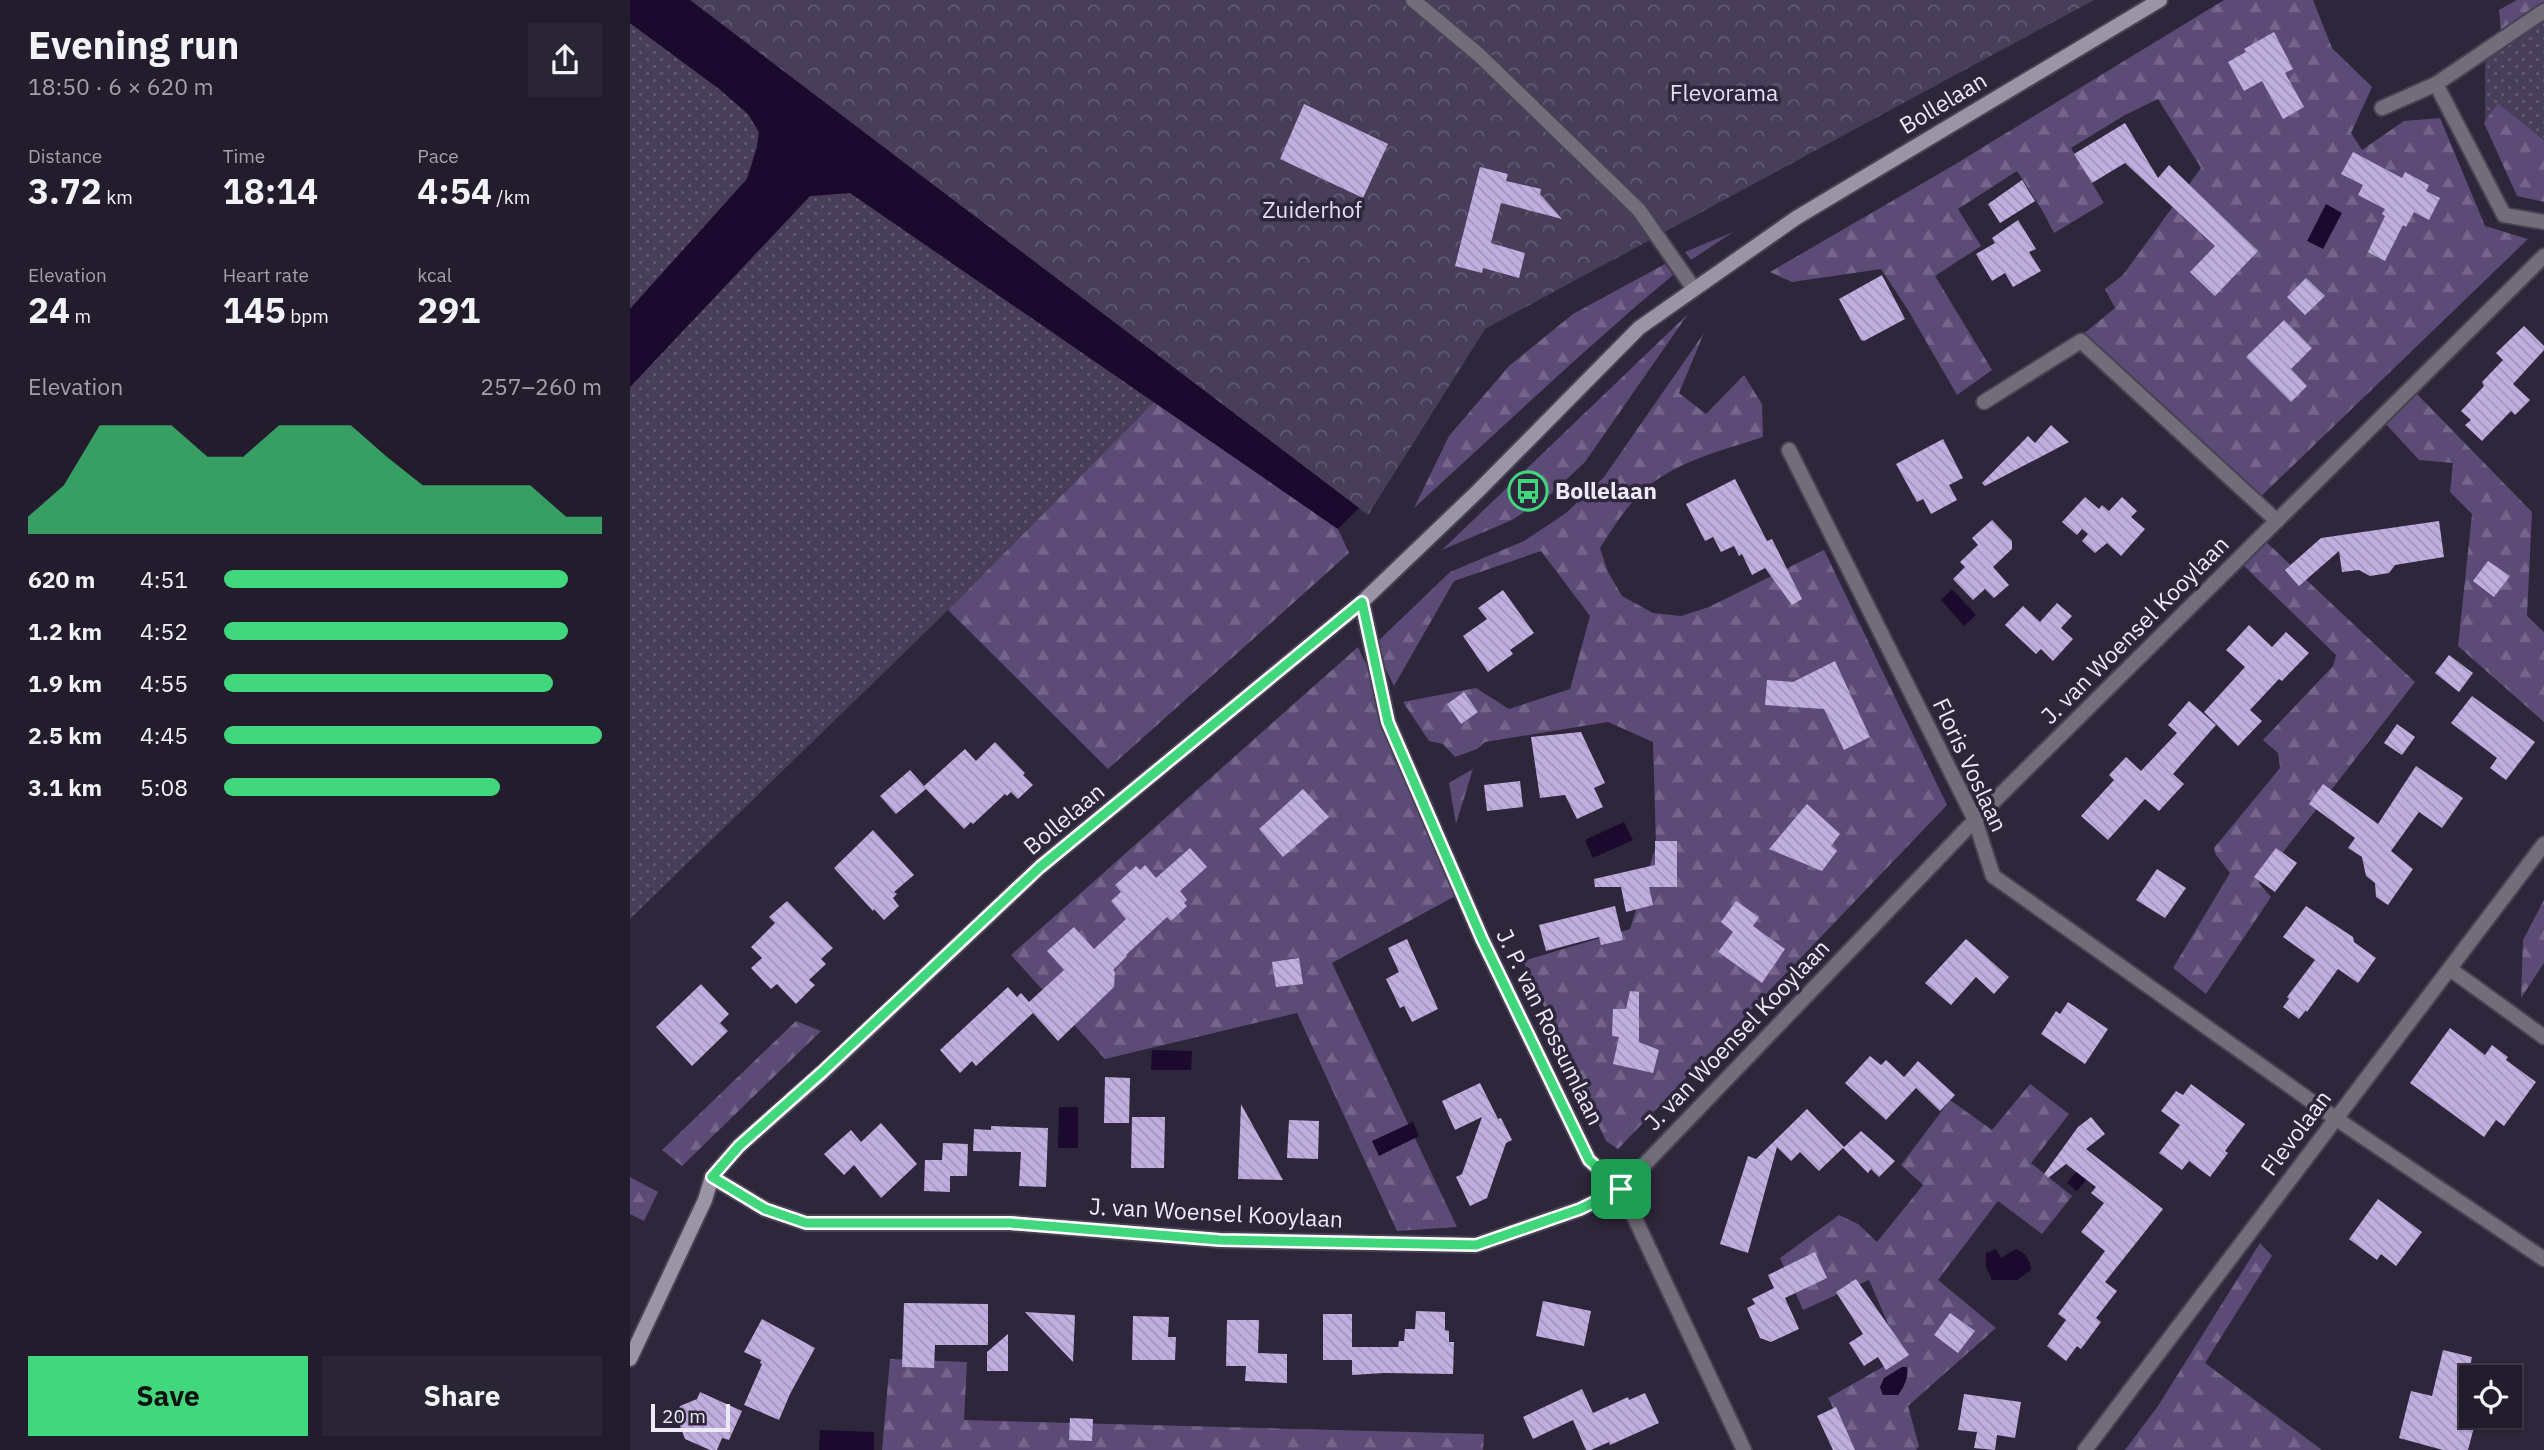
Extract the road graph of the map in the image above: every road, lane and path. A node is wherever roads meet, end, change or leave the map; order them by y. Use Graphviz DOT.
graph roads {
  1 [pos="1413,0"];
  2 [pos="2160,0"];
  3 [pos="2544,11"];
  4 [pos="2435,84"];
  5 [pos="2382,108"];
  6 [pos="2544,222"];
  7 [pos="2544,256"];
  8 [pos="1694,289"];
  9 [pos="1984,402"];
  10 [pos="1789,450"];
  11 [pos="2277,521"];
  12 [pos="1362,602"];
  13 [pos="1975,820"];
  14 [pos="2544,844"];
  15 [pos="2450,969"];
  16 [pos="2544,1037"];
  17 [pos="2335,1118"];
  18 [pos="712,1177"];
  19 [pos="1621,1189"];
  20 [pos="2544,1259"];
  21 [pos="630,1359"];
  22 [pos="1744,1450"];
  23 [pos="2085,1450"];
  1 -- 8 [label="street"];
  2 -- 8 [label="main road, Bollelaan"];
  3 -- 4 [label="street"];
  4 -- 5 [label="street"];
  4 -- 6 [label="street"];
  7 -- 11 [label="street, J. van Woensel Kooylaan"];
  8 -- 12 [label="main road, Bollelaan"];
  9 -- 11 [label="street"];
  10 -- 13 [label="street, Floris Voslaan"];
  11 -- 13 [label="street, J. van Woensel Kooylaan"];
  12 -- 18 [label="main road, Bollelaan"];
  12 -- 19 [label="street, J. P. van Rossumlaan"];
  13 -- 17 [label="street, Floris Voslaan"];
  13 -- 19 [label="street, J. van Woensel Kooylaan"];
  14 -- 15 [label="street, Flevolaan"];
  15 -- 16 [label="street"];
  15 -- 17 [label="street, Flevolaan"];
  17 -- 20 [label="street, Floris Voslaan"];
  17 -- 23 [label="street, Flevolaan"];
  18 -- 19 [label="street, J. van Woensel Kooylaan"];
  18 -- 21 [label="main road, Bollelaan"];
  19 -- 22 [label="street, J. P. van Rossumlaan"];
}
